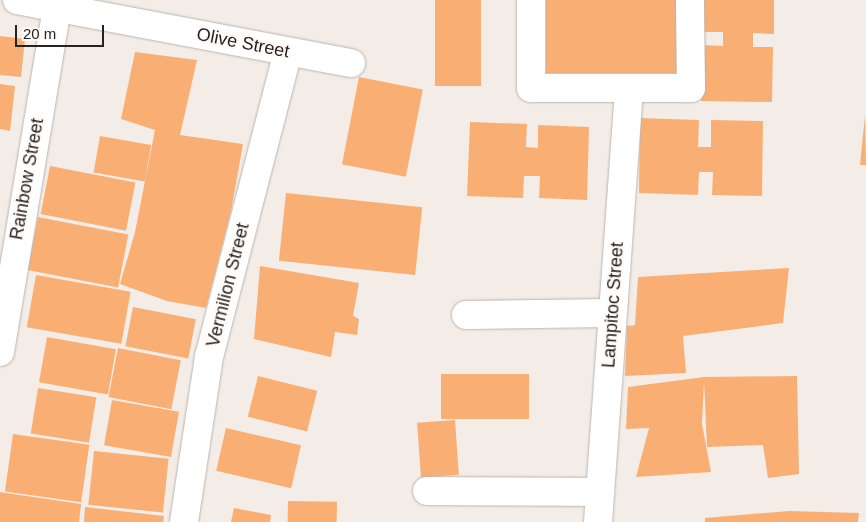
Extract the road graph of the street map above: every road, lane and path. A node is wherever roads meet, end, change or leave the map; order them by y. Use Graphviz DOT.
graph roads {
  1 [pos="17,0"];
  2 [pos="531,0"];
  3 [pos="690,0"];
  4 [pos="58,3"];
  5 [pos="288,52"];
  6 [pos="352,63"];
  7 [pos="628,88"];
  8 [pos="10,221"];
  9 [pos="612,313"];
  10 [pos="466,315"];
  11 [pos="0,352"];
  12 [pos="427,490"];
  13 [pos="600,492"];
  14 [pos="184,522"];
  15 [pos="598,522"];
  1 -- 4 [label="street, Olive Street"];
  2 -- 7 [label="street"];
  3 -- 7 [label="street"];
  4 -- 5 [label="street, Olive Street"];
  4 -- 8 [label="street, Rainbow Street"];
  5 -- 6 [label="street, Olive Street"];
  5 -- 14 [label="street, Vermilion Street"];
  7 -- 9 [label="street, Lampitoc Street"];
  8 -- 11 [label="street, Rainbow Street"];
  9 -- 10 [label="street"];
  9 -- 13 [label="street, Lampitoc Street"];
  12 -- 13 [label="street"];
  13 -- 15 [label="street, Lampitoc Street"];
}
